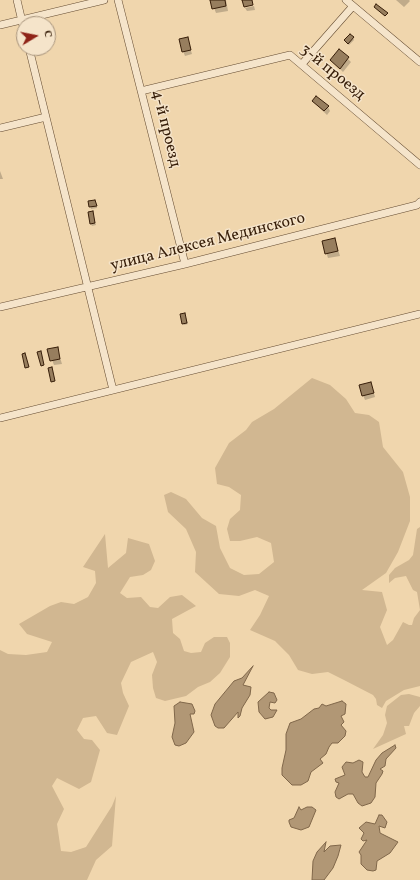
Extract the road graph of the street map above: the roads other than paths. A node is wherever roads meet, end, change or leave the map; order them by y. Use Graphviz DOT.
graph roads {
  1 [pos="17,0"];
  2 [pos="104,0"];
  3 [pos="118,0"];
  4 [pos="346,0"];
  5 [pos="352,6"];
  6 [pos="20,16"];
  7 [pos="34,16"];
  8 [pos="16,20"];
  9 [pos="0,24"];
  10 [pos="31,56"];
  11 [pos="420,62"];
  12 [pos="302,64"];
  13 [pos="141,91"];
  14 [pos="46,117"];
  15 [pos="0,128"];
  16 [pos="420,165"];
  17 [pos="419,205"];
  18 [pos="185,264"];
  19 [pos="88,286"];
  20 [pos="0,307"];
  21 [pos="420,314"];
  22 [pos="113,390"];
  23 [pos="0,418"];
  1 -- 6 [label="street"];
  2 -- 7 [label="street"];
  3 -- 13 [label="street, 4-й проезд"];
  4 -- 5 [label="street"];
  5 -- 11 [label="street"];
  5 -- 12 [label="street"];
  8 -- 9 [label="street"];
  10 -- 14 [label="street"];
  12 -- 13 [label="street, 3-й проезд"];
  12 -- 16 [label="street, 3-й проезд"];
  13 -- 18 [label="street, 4-й проезд"];
  14 -- 15 [label="street"];
  14 -- 19 [label="street"];
  17 -- 18 [label="street, улица Алексея Мединского"];
  18 -- 19 [label="street, улица Алексея Мединского"];
  19 -- 20 [label="street, улица Алексея Мединского"];
  19 -- 22 [label="street"];
  21 -- 22 [label="street"];
  22 -- 23 [label="street"];
}
